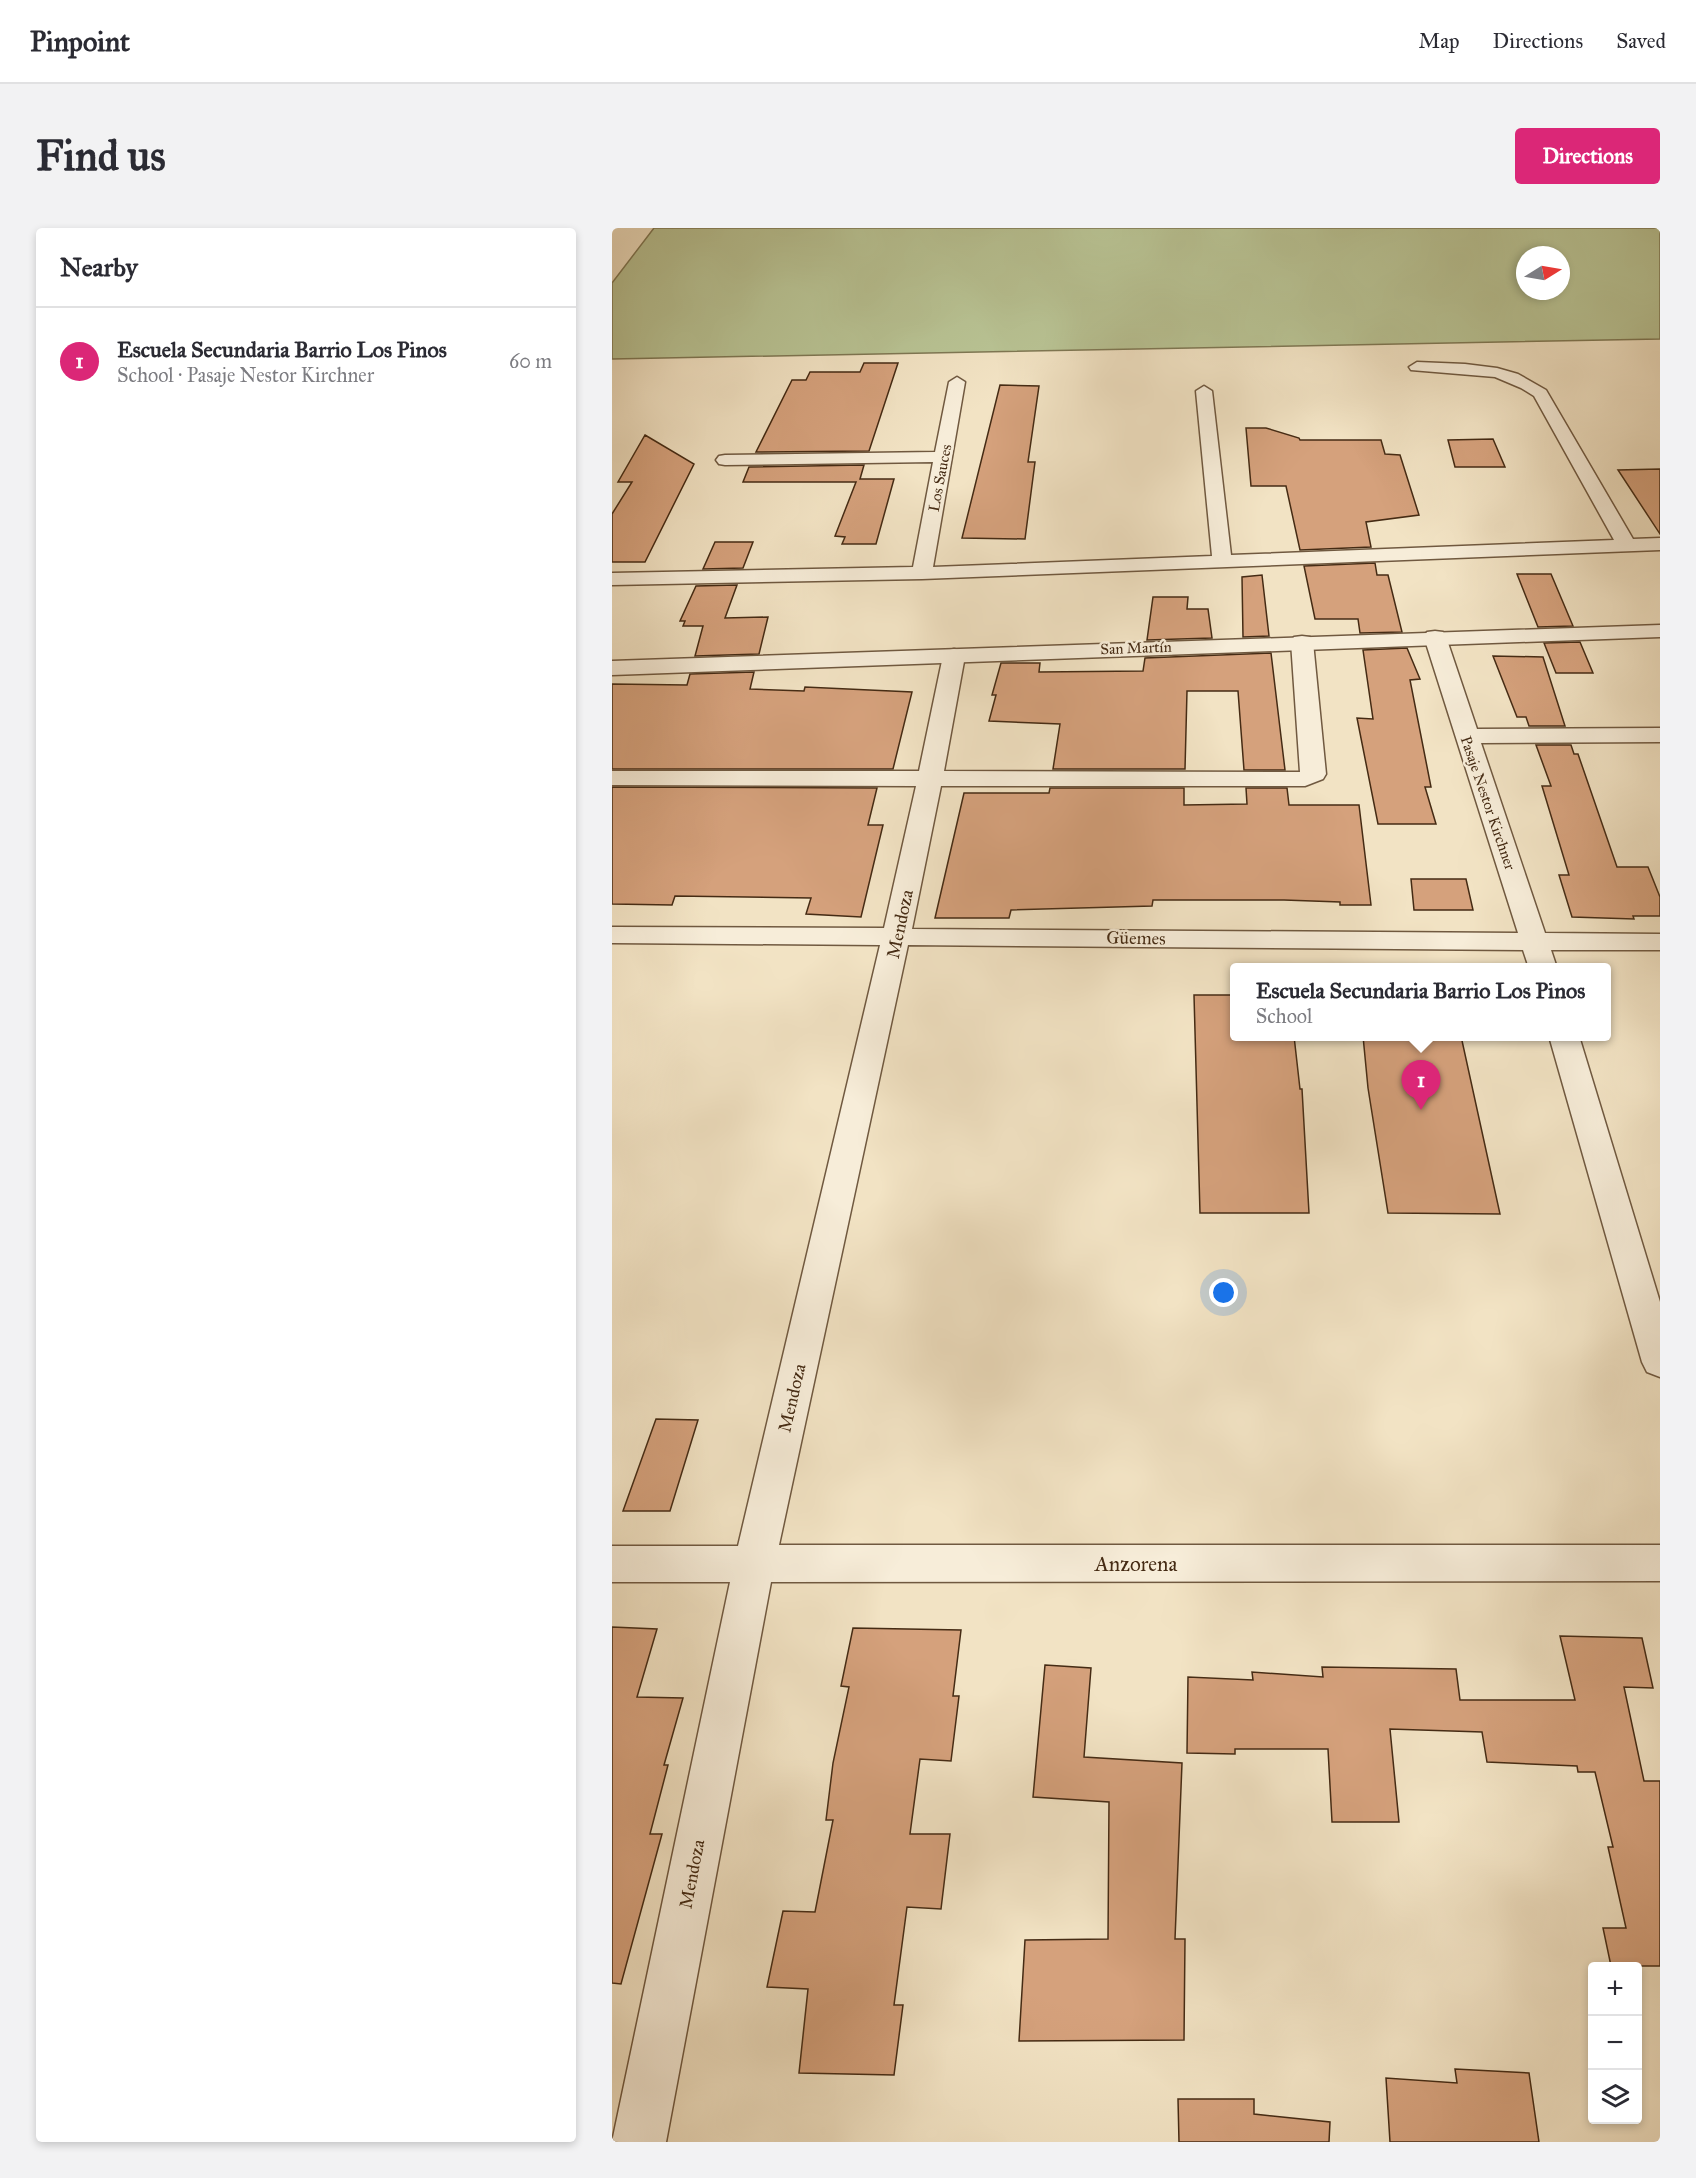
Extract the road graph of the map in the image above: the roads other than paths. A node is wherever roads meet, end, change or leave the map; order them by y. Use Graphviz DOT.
graph roads {
  1 [pos="1416,367"];
  2 [pos="957,382"];
  3 [pos="1204,391"];
  4 [pos="944,457"];
  5 [pos="725,460"];
  6 [pos="1660,544"];
  7 [pos="1627,546"];
  8 [pos="1222,562"];
  9 [pos="922,573"];
  10 [pos="612,579"];
  11 [pos="1660,631"];
  12 [pos="1435,638"];
  13 [pos="1302,642"];
  14 [pos="954,656"];
  15 [pos="612,668"];
  16 [pos="1660,735"];
  17 [pos="1466,736"];
  18 [pos="612,778"];
  19 [pos="931,780"];
  20 [pos="612,935"];
  21 [pos="897,936"];
  22 [pos="1660,942"];
  23 [pos="1539,955"];
  24 [pos="1566,1041"];
  25 [pos="1645,1263"];
  26 [pos="1660,1362"];
  27 [pos="1660,1563"];
  28 [pos="612,1564"];
  29 [pos="754,1565"];
  30 [pos="639,2142"];
  1 -- 7 [label="street"];
  2 -- 4 [label="street, Los Sauces"];
  3 -- 8 [label="street"];
  4 -- 5 [label="street"];
  4 -- 9 [label="street, Los Sauces"];
  6 -- 7 [label="street"];
  7 -- 8 [label="street"];
  8 -- 9 [label="street"];
  9 -- 10 [label="street"];
  11 -- 12 [label="street, San Martín"];
  12 -- 13 [label="street, San Martín"];
  12 -- 17 [label="street, Pasaje Nestor Kirchner"];
  13 -- 14 [label="street, San Martín"];
  13 -- 19 [label="street"];
  14 -- 15 [label="street, San Martín"];
  14 -- 19 [label="street, Mendoza"];
  16 -- 17 [label="street"];
  17 -- 23 [label="street, Pasaje Nestor Kirchner"];
  18 -- 19 [label="street"];
  19 -- 21 [label="street, Mendoza"];
  20 -- 21 [label="street, Güemes"];
  21 -- 23 [label="street, Güemes"];
  21 -- 29 [label="street, Mendoza"];
  22 -- 23 [label="street, Güemes"];
  24 -- 25 [label="street"];
  25 -- 26 [label="street"];
  27 -- 29 [label="street, Anzorena"];
  28 -- 29 [label="street, Anzorena"];
  29 -- 30 [label="street, Mendoza"];
}
